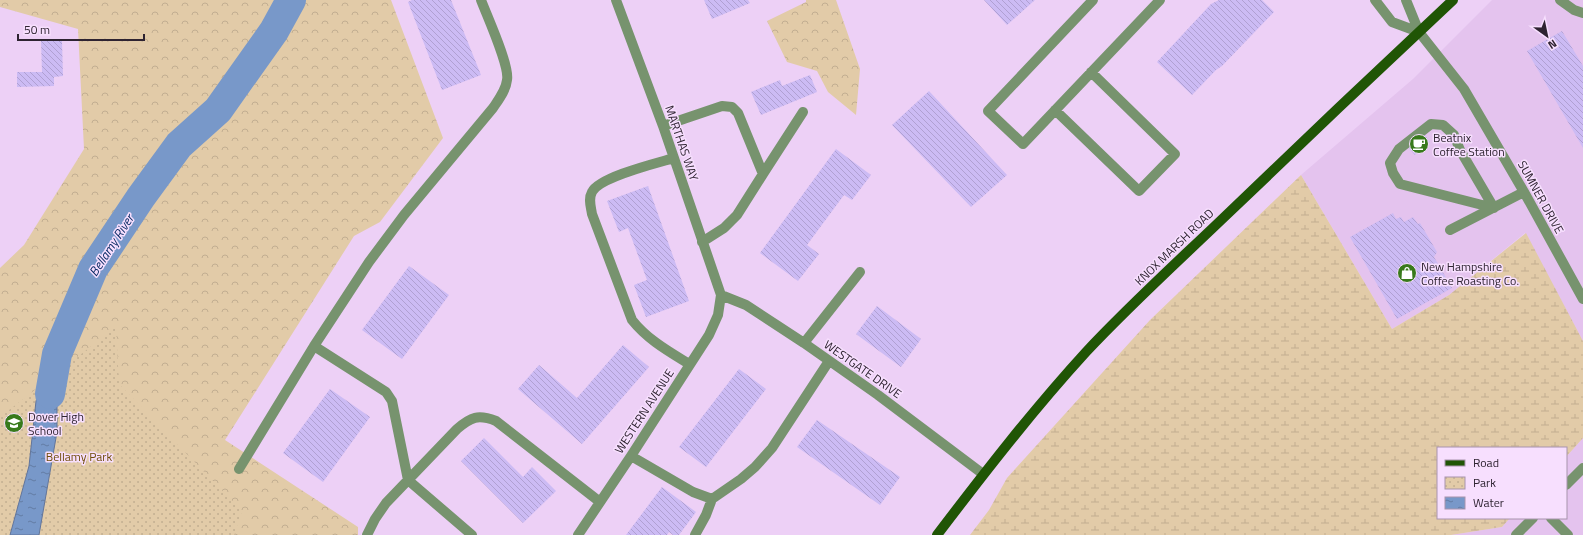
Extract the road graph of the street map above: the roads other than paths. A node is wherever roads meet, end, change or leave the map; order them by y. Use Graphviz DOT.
graph roads {
  1 [pos="482,0"];
  2 [pos="616,0"];
  3 [pos="1093,0"];
  4 [pos="1160,0"];
  5 [pos="1375,0"];
  6 [pos="1406,0"];
  7 [pos="1453,0"];
  8 [pos="1560,0"];
  9 [pos="1579,12"];
  10 [pos="1419,32"];
  11 [pos="1091,72"];
  12 [pos="1055,110"];
  13 [pos="803,112"];
  14 [pos="663,126"];
  15 [pos="674,158"];
  16 [pos="763,174"];
  17 [pos="1524,192"];
  18 [pos="1494,208"];
  19 [pos="1450,230"];
  20 [pos="702,242"];
  21 [pos="860,272"];
  22 [pos="721,295"];
  23 [pos="1583,299"];
  24 [pos="804,343"];
  25 [pos="314,346"];
  26 [pos="829,361"];
  27 [pos="689,364"];
  28 [pos="631,456"];
  29 [pos="1583,468"];
  30 [pos="238,469"];
  31 [pos="983,474"];
  32 [pos="408,480"];
  33 [pos="1567,484"];
  34 [pos="712,499"];
  35 [pos="600,502"];
  36 [pos="1532,519"];
  37 [pos="1552,519"];
  38 [pos="367,535"];
  39 [pos="472,535"];
  40 [pos="578,535"];
  41 [pos="695,535"];
  42 [pos="937,535"];
  43 [pos="1516,535"];
  44 [pos="1568,535"];
  1 -- 25 [label="street"];
  2 -- 14 [label="street, MARTHAS WAY"];
  3 -- 12 [label="street"];
  4 -- 11 [label="street"];
  5 -- 10 [label="street"];
  6 -- 10 [label="street, SUMNER DRIVE"];
  7 -- 10 [label="main road, KNOX MARSH ROAD"];
  8 -- 9 [label="street"];
  10 -- 17 [label="street, SUMNER DRIVE"];
  10 -- 31 [label="main road, KNOX MARSH ROAD"];
  11 -- 12 [label="street"];
  11 -- 12 [label="street"];
  13 -- 16 [label="street"];
  14 -- 15 [label="street, MARTHAS WAY"];
  14 -- 16 [label="street"];
  15 -- 20 [label="street, MARTHAS WAY"];
  15 -- 27 [label="street"];
  16 -- 20 [label="street"];
  17 -- 18 [label="street"];
  17 -- 23 [label="street, SUMNER DRIVE"];
  18 -- 18 [label="street"];
  18 -- 19 [label="street"];
  20 -- 22 [label="street, MARTHAS WAY"];
  21 -- 24 [label="street"];
  22 -- 24 [label="street, WESTGATE DRIVE"];
  22 -- 27 [label="street, WESTERN AVENUE"];
  24 -- 26 [label="street, WESTGATE DRIVE"];
  25 -- 30 [label="street"];
  25 -- 32 [label="street"];
  26 -- 31 [label="street, WESTGATE DRIVE"];
  26 -- 34 [label="street"];
  27 -- 28 [label="street, WESTERN AVENUE"];
  28 -- 34 [label="street"];
  28 -- 35 [label="street, WESTERN AVENUE"];
  29 -- 33 [label="street"];
  31 -- 42 [label="main road, KNOX MARSH ROAD"];
  32 -- 35 [label="street"];
  32 -- 38 [label="street"];
  32 -- 39 [label="street"];
  34 -- 41 [label="street"];
  35 -- 40 [label="street, WESTERN AVENUE"];
  36 -- 43 [label="street"];
  37 -- 44 [label="street"];
}
